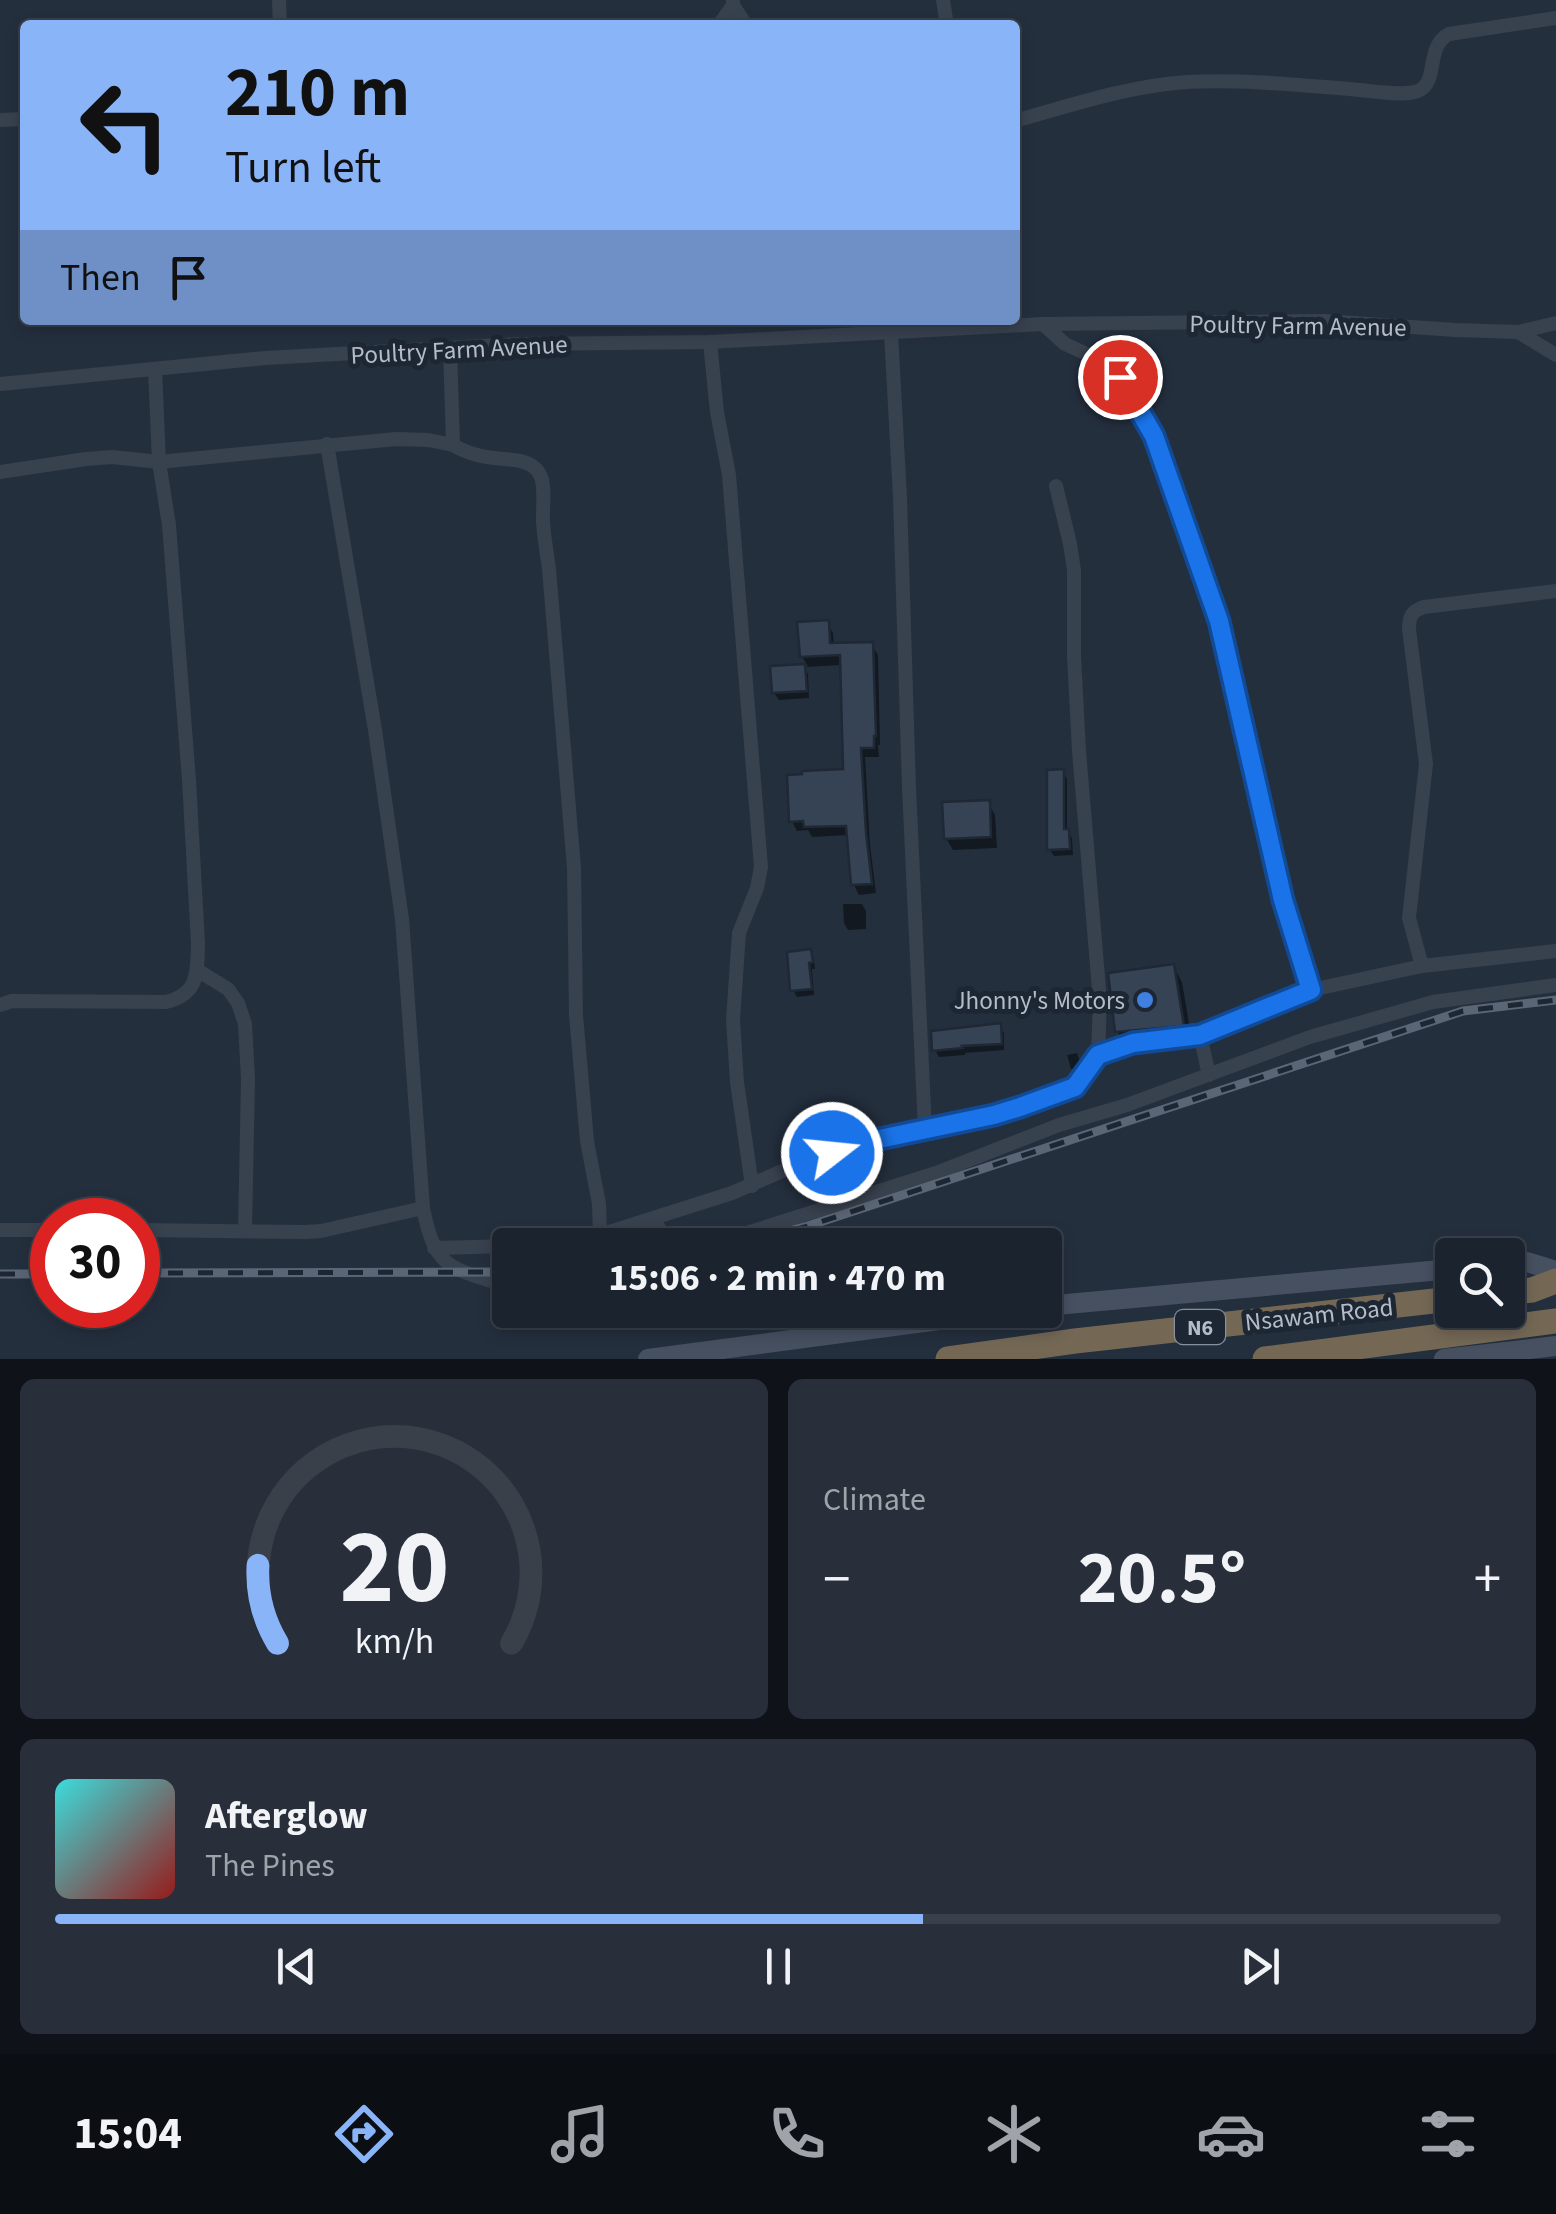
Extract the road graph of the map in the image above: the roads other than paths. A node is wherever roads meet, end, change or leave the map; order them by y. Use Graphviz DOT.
graph roads {
  1 [pos="1556,18"];
  2 [pos="1020,120"];
  3 [pos="1556,323"];
  4 [pos="1020,324"];
  5 [pos="1044,324"];
  6 [pos="757,325"];
  7 [pos="944,325"];
  8 [pos="1518,332"];
  9 [pos="891,333"];
  10 [pos="756,339"];
  11 [pos="710,342"];
  12 [pos="450,348"];
  13 [pos="1556,356"];
  14 [pos="155,369"];
  15 [pos="0,384"];
  16 [pos="328,444"];
  17 [pos="454,445"];
  18 [pos="159,462"];
  19 [pos="0,472"];
  20 [pos="1056,486"];
  21 [pos="1556,591"];
  22 [pos="1556,951"];
  23 [pos="1422,966"];
  24 [pos="197,970"];
  25 [pos="1556,985"];
  26 [pos="1311,990"];
  27 [pos="0,1005"];
  28 [pos="1200,1035"];
  29 [pos="1098,1055"];
  30 [pos="1209,1075"];
  31 [pos="1050,1097"];
  32 [pos="1059,1125"];
  33 [pos="925,1130"];
  34 [pos="752,1186"];
  35 [pos="423,1208"];
  36 [pos="652,1219"];
  37 [pos="600,1228"];
  38 [pos="623,1228"];
  39 [pos="658,1228"];
  40 [pos="761,1228"];
  41 [pos="0,1230"];
  42 [pos="30,1230"];
  43 [pos="160,1230"];
  44 [pos="245,1230"];
  45 [pos="492,1246"];
  46 [pos="434,1248"];
  47 [pos="1525,1262"];
  48 [pos="1435,1271"];
  49 [pos="1556,1271"];
  50 [pos="492,1280"];
  51 [pos="1556,1281"];
  52 [pos="1525,1291"];
  53 [pos="1435,1301"];
  54 [pos="1062,1304"];
  55 [pos="1556,1321"];
  56 [pos="880,1328"];
  57 [pos="1556,1346"];
  58 [pos="648,1359"];
  59 [pos="948,1359"];
  60 [pos="1266,1359"];
  61 [pos="1444,1359"];
  1 -- 2 [label="street"];
  3 -- 8 [label="street, Poultry Farm Avenue"];
  4 -- 5 [label="street, Poultry Farm Avenue"];
  5 -- 8 [label="street, Poultry Farm Avenue"];
  5 -- 26 [label="street"];
  6 -- 10 [label="street"];
  7 -- 9 [label="street, Poultry Farm Avenue"];
  8 -- 13 [label="street"];
  9 -- 10 [label="street, Poultry Farm Avenue"];
  9 -- 33 [label="street"];
  10 -- 11 [label="street, Poultry Farm Avenue"];
  11 -- 12 [label="street, Poultry Farm Avenue"];
  11 -- 34 [label="street"];
  12 -- 14 [label="street, Poultry Farm Avenue"];
  12 -- 17 [label="street"];
  14 -- 15 [label="street, Poultry Farm Avenue"];
  14 -- 18 [label="street"];
  16 -- 17 [label="street"];
  16 -- 18 [label="street"];
  16 -- 35 [label="street"];
  17 -- 37 [label="street"];
  18 -- 19 [label="street"];
  18 -- 24 [label="street"];
  20 -- 29 [label="street"];
  21 -- 23 [label="street"];
  22 -- 23 [label="street"];
  23 -- 26 [label="street"];
  24 -- 27 [label="street"];
  24 -- 44 [label="street"];
  25 -- 30 [label="street"];
  26 -- 28 [label="street"];
  28 -- 29 [label="street"];
  28 -- 30 [label="street"];
  29 -- 31 [label="street"];
  30 -- 32 [label="street"];
  31 -- 32 [label="street"];
  31 -- 33 [label="street"];
  32 -- 40 [label="street"];
  33 -- 34 [label="street"];
  34 -- 36 [label="street"];
  35 -- 44 [label="street"];
  35 -- 46 [label="street"];
  36 -- 38 [label="street"];
  36 -- 39 [label="street"];
  41 -- 42 [label="street"];
  43 -- 44 [label="street"];
  45 -- 46 [label="street"];
  46 -- 50 [label="street"];
  47 -- 49 [label="main road"];
  48 -- 54 [label="main road"];
  51 -- 52 [label="highway"];
  53 -- 59 [label="highway, Nsawam Road / N6"];
  55 -- 60 [label="highway, Nsawam Road"];
  56 -- 58 [label="main road"];
  57 -- 61 [label="main road"];
}
